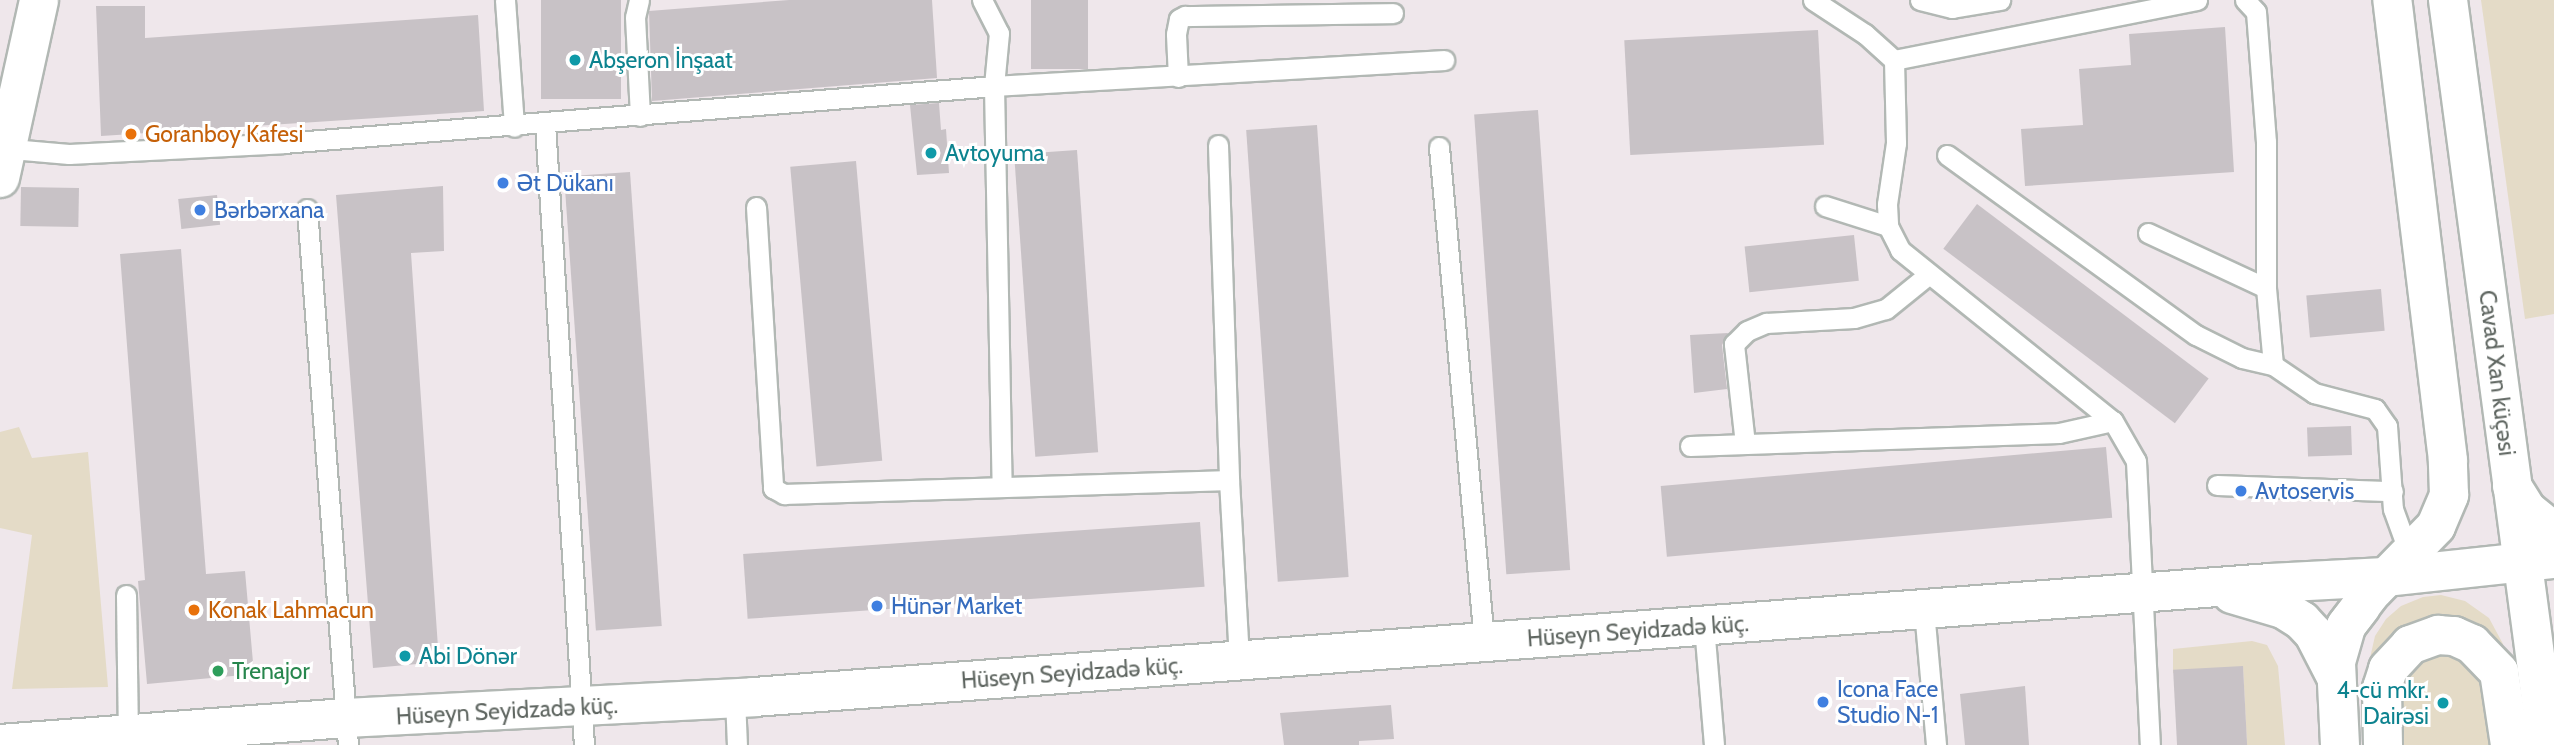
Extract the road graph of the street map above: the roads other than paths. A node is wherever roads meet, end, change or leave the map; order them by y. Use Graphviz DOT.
graph roads {
  1 [pos="39,0"];
  2 [pos="505,0"];
  3 [pos="639,0"];
  4 [pos="982,0"];
  5 [pos="1813,0"];
  6 [pos="1920,0"];
  7 [pos="2000,0"];
  8 [pos="2197,0"];
  9 [pos="2245,0"];
  10 [pos="2392,0"];
  11 [pos="2448,0"];
  12 [pos="1392,13"];
  13 [pos="1444,60"];
  14 [pos="1894,60"];
  15 [pos="1178,77"];
  16 [pos="994,86"];
  17 [pos="640,116"];
  18 [pos="545,124"];
  19 [pos="514,127"];
  20 [pos="1218,145"];
  21 [pos="1439,147"];
  22 [pos="1947,155"];
  23 [pos="2,159"];
  24 [pos="1825,206"];
  25 [pos="756,207"];
  26 [pos="307,209"];
  27 [pos="1888,226"];
  28 [pos="2148,233"];
  29 [pos="1929,274"];
  30 [pos="2266,288"];
  31 [pos="2273,365"];
  32 [pos="2113,421"];
  33 [pos="1745,444"];
  34 [pos="1690,446"];
  35 [pos="1229,480"];
  36 [pos="1002,485"];
  37 [pos="2217,485"];
  38 [pos="2512,486"];
  39 [pos="2393,491"];
  40 [pos="2554,533"];
  41 [pos="2538,560"];
  42 [pos="2406,568"];
  43 [pos="2214,589"];
  44 [pos="2145,594"];
  45 [pos="126,595"];
  46 [pos="1924,610"];
  47 [pos="1704,626"];
  48 [pos="1485,642"];
  49 [pos="1239,660"];
  50 [pos="2535,660"];
  51 [pos="2335,675"];
  52 [pos="734,698"];
  53 [pos="582,727"];
  54 [pos="346,731"];
  55 [pos="128,733"];
  56 [pos="20,743"];
  57 [pos="737,745"];
  58 [pos="1714,745"];
  59 [pos="1936,745"];
  60 [pos="2150,745"];
  61 [pos="2340,745"];
  62 [pos="2384,745"];
  63 [pos="2510,745"];
  64 [pos="2547,745"];
  1 -- 23 [label="street"];
  2 -- 19 [label="lane"];
  3 -- 17 [label="lane"];
  4 -- 16 [label="lane"];
  5 -- 14 [label="lane"];
  6 -- 7 [label="lane"];
  8 -- 14 [label="lane"];
  9 -- 30 [label="lane"];
  10 -- 42 [label="street"];
  11 -- 38 [label="street, Cavad Xan küçəsi"];
  12 -- 15 [label="lane"];
  13 -- 15 [label="lane"];
  14 -- 27 [label="lane"];
  15 -- 16 [label="lane"];
  16 -- 17 [label="lane"];
  16 -- 36 [label="lane"];
  17 -- 18 [label="lane"];
  18 -- 19 [label="lane"];
  18 -- 53 [label="lane"];
  19 -- 23 [label="lane"];
  20 -- 35 [label="lane"];
  21 -- 48 [label="lane"];
  22 -- 31 [label="lane"];
  24 -- 27 [label="lane"];
  25 -- 36 [label="lane"];
  26 -- 54 [label="lane"];
  27 -- 29 [label="lane"];
  28 -- 30 [label="lane"];
  29 -- 32 [label="lane"];
  29 -- 33 [label="lane"];
  30 -- 31 [label="lane"];
  31 -- 39 [label="lane"];
  32 -- 33 [label="lane"];
  32 -- 44 [label="lane"];
  33 -- 34 [label="lane"];
  35 -- 36 [label="lane"];
  35 -- 49 [label="lane"];
  37 -- 39 [label="lane"];
  38 -- 40 [label="street"];
  38 -- 41 [label="street, Cavad Xan küçəsi"];
  39 -- 42 [label="lane"];
  41 -- 42 [label="street"];
  41 -- 50 [label="street, Cavad Xan küçəsi"];
  42 -- 43 [label="street, Hüseyn Seyidzadə küç."];
  42 -- 50 [label="street"];
  42 -- 51 [label="street"];
  43 -- 44 [label="street, Hüseyn Seyidzadə küç."];
  43 -- 51 [label="street"];
  44 -- 46 [label="street, Hüseyn Seyidzadə küç."];
  44 -- 60 [label="lane"];
  45 -- 55 [label="lane"];
  46 -- 47 [label="street, Hüseyn Seyidzadə küç."];
  46 -- 59 [label="lane"];
  47 -- 48 [label="street, Hüseyn Seyidzadə küç."];
  47 -- 58 [label="lane"];
  48 -- 49 [label="street, Hüseyn Seyidzadə küç."];
  49 -- 52 [label="street, Hüseyn Seyidzadə küç."];
  50 -- 64 [label="street, Cavad Xan küçəsi"];
  51 -- 61 [label="street"];
  52 -- 53 [label="street, Hüseyn Seyidzadə küç."];
  52 -- 57 [label="lane"];
  53 -- 54 [label="street, Hüseyn Seyidzadə küç."];
  54 -- 55 [label="street, Hüseyn Seyidzadə küç."];
  55 -- 56 [label="street, Hüseyn Seyidzadə küç."];
  62 -- 63 [label="street"];
}
